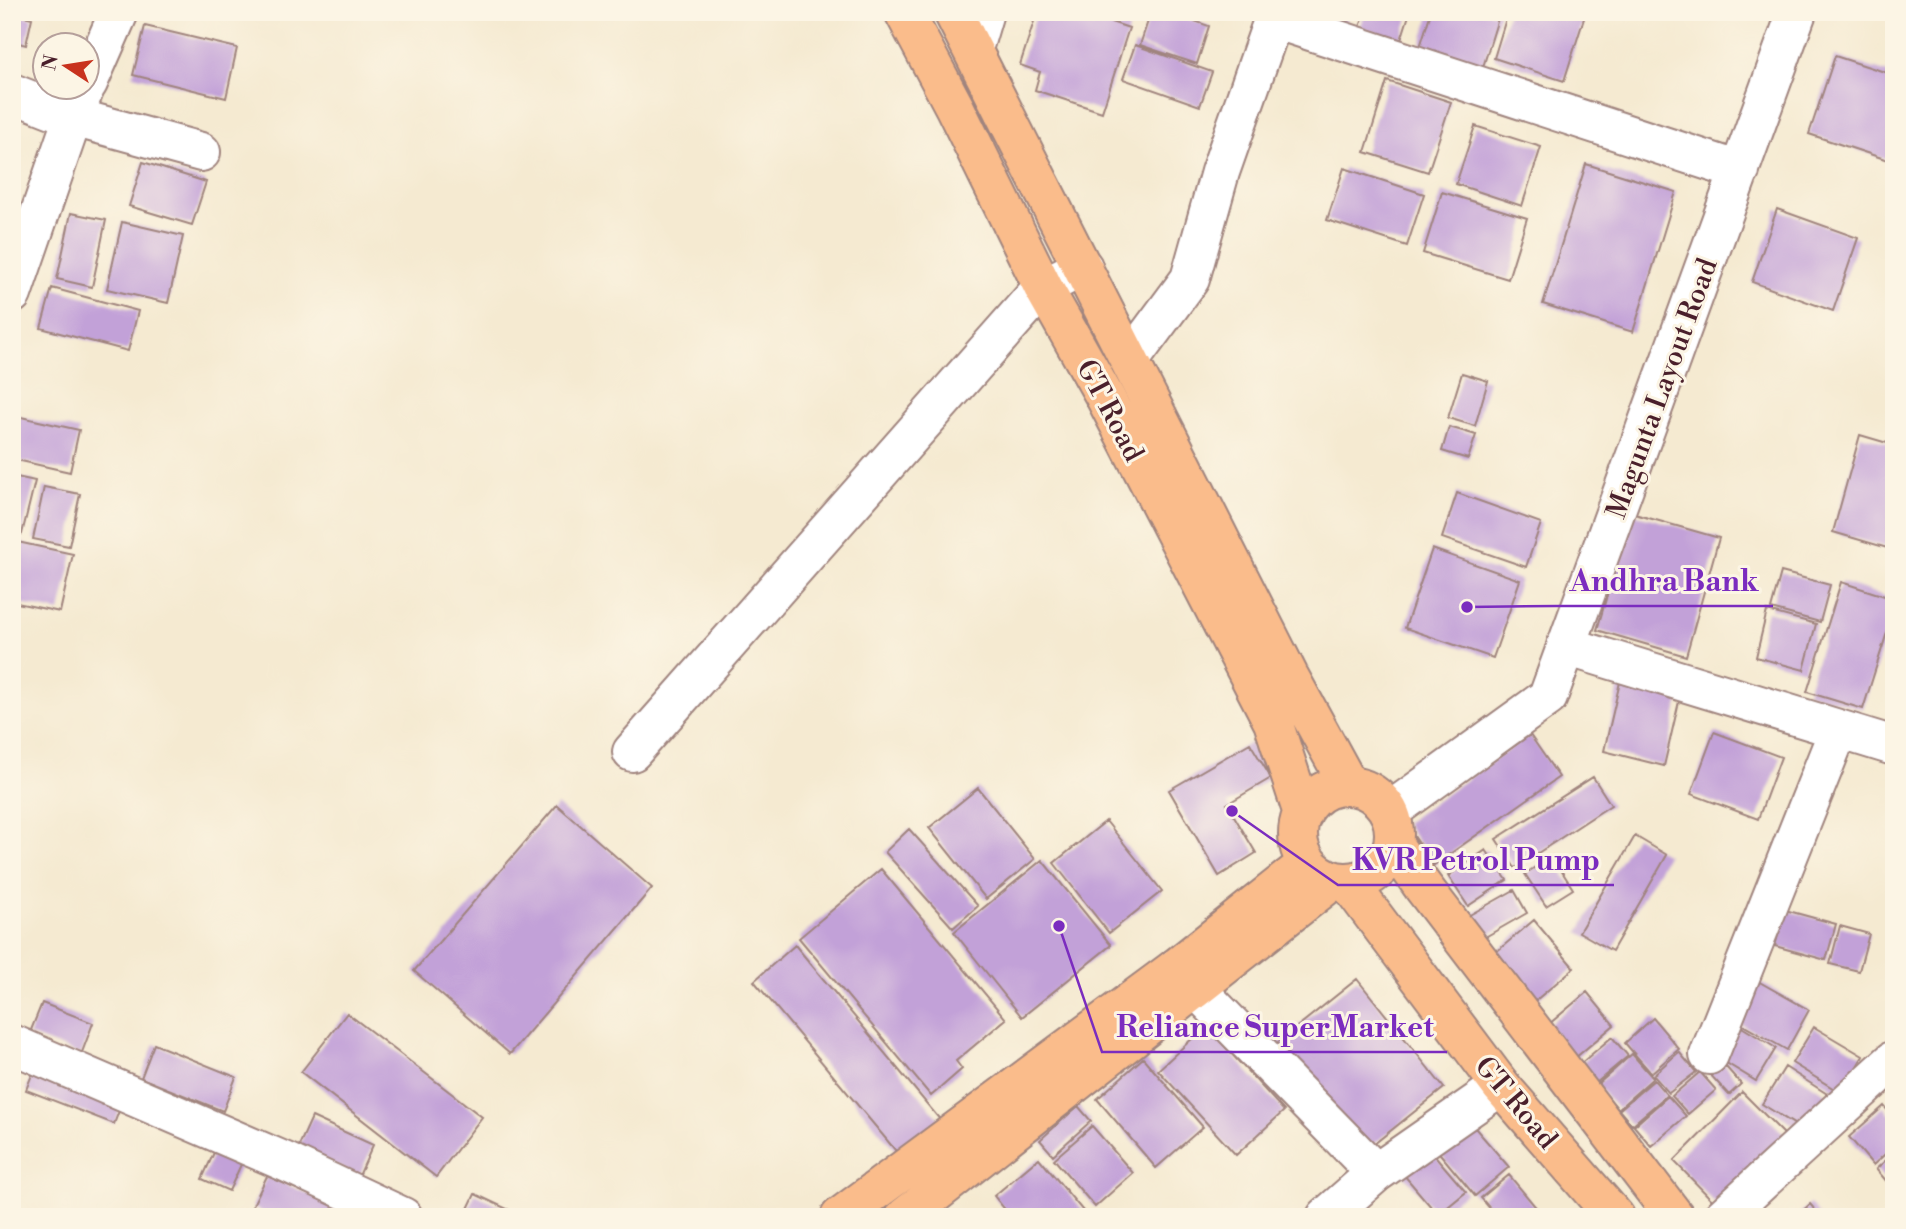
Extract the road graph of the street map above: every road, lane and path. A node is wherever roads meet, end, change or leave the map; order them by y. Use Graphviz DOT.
graph roads {
  1 [pos="119,12"];
  2 [pos="904,12"];
  3 [pos="953,12"];
  4 [pos="984,12"];
  5 [pos="1797,12"];
  6 [pos="1275,16"];
  7 [pos="972,49"];
  8 [pos="102,51"];
  9 [pos="12,93"];
  10 [pos="32,94"];
  11 [pos="80,102"];
  12 [pos="95,102"];
  13 [pos="201,152"];
  14 [pos="1740,171"];
  15 [pos="1083,267"];
  16 [pos="1043,287"];
  17 [pos="12,294"];
  18 [pos="1130,360"];
  19 [pos="1566,646"];
  20 [pos="1838,731"];
  21 [pos="1894,746"];
  22 [pos="632,752"];
  23 [pos="1349,786"];
  24 [pos="1303,814"];
  25 [pos="1391,828"];
  26 [pos="1330,875"];
  27 [pos="1186,978"];
  28 [pos="12,1044"];
  29 [pos="1709,1055"];
  30 [pos="1894,1060"];
  31 [pos="1501,1086"];
  32 [pos="1376,1173"];
  33 [pos="403,1217"];
  34 [pos="840,1217"];
  35 [pos="905,1217"];
  36 [pos="1326,1217"];
  37 [pos="1615,1217"];
  38 [pos="1675,1217"];
  39 [pos="1723,1217"];
  1 -- 8 [label="street"];
  2 -- 16 [label="main road, GT Road"];
  3 -- 7 [label="main road"];
  4 -- 7 [label="street"];
  5 -- 14 [label="street, Magunta Layout Road"];
  6 -- 14 [label="street"];
  6 -- 18 [label="street"];
  7 -- 15 [label="main road"];
  9 -- 10 [label="street"];
  11 -- 17 [label="street"];
  12 -- 13 [label="street"];
  14 -- 19 [label="street, Magunta Layout Road"];
  15 -- 16 [label="street"];
  15 -- 18 [label="main road"];
  16 -- 22 [label="street"];
  16 -- 24 [label="main road, GT Road"];
  18 -- 23 [label="main road"];
  19 -- 20 [label="street"];
  19 -- 25 [label="street, Magunta Layout Road"];
  20 -- 21 [label="street"];
  20 -- 29 [label="street"];
  23 -- 24 [label="main road"];
  23 -- 25 [label="main road"];
  24 -- 26 [label="main road"];
  25 -- 26 [label="main road"];
  25 -- 38 [label="main road"];
  26 -- 27 [label="main road"];
  26 -- 31 [label="main road, GT Road"];
  27 -- 32 [label="street"];
  27 -- 34 [label="main road"];
  27 -- 35 [label="main road"];
  28 -- 33 [label="street"];
  30 -- 39 [label="street"];
  31 -- 32 [label="street"];
  31 -- 37 [label="main road, GT Road"];
  32 -- 36 [label="street"];
}
